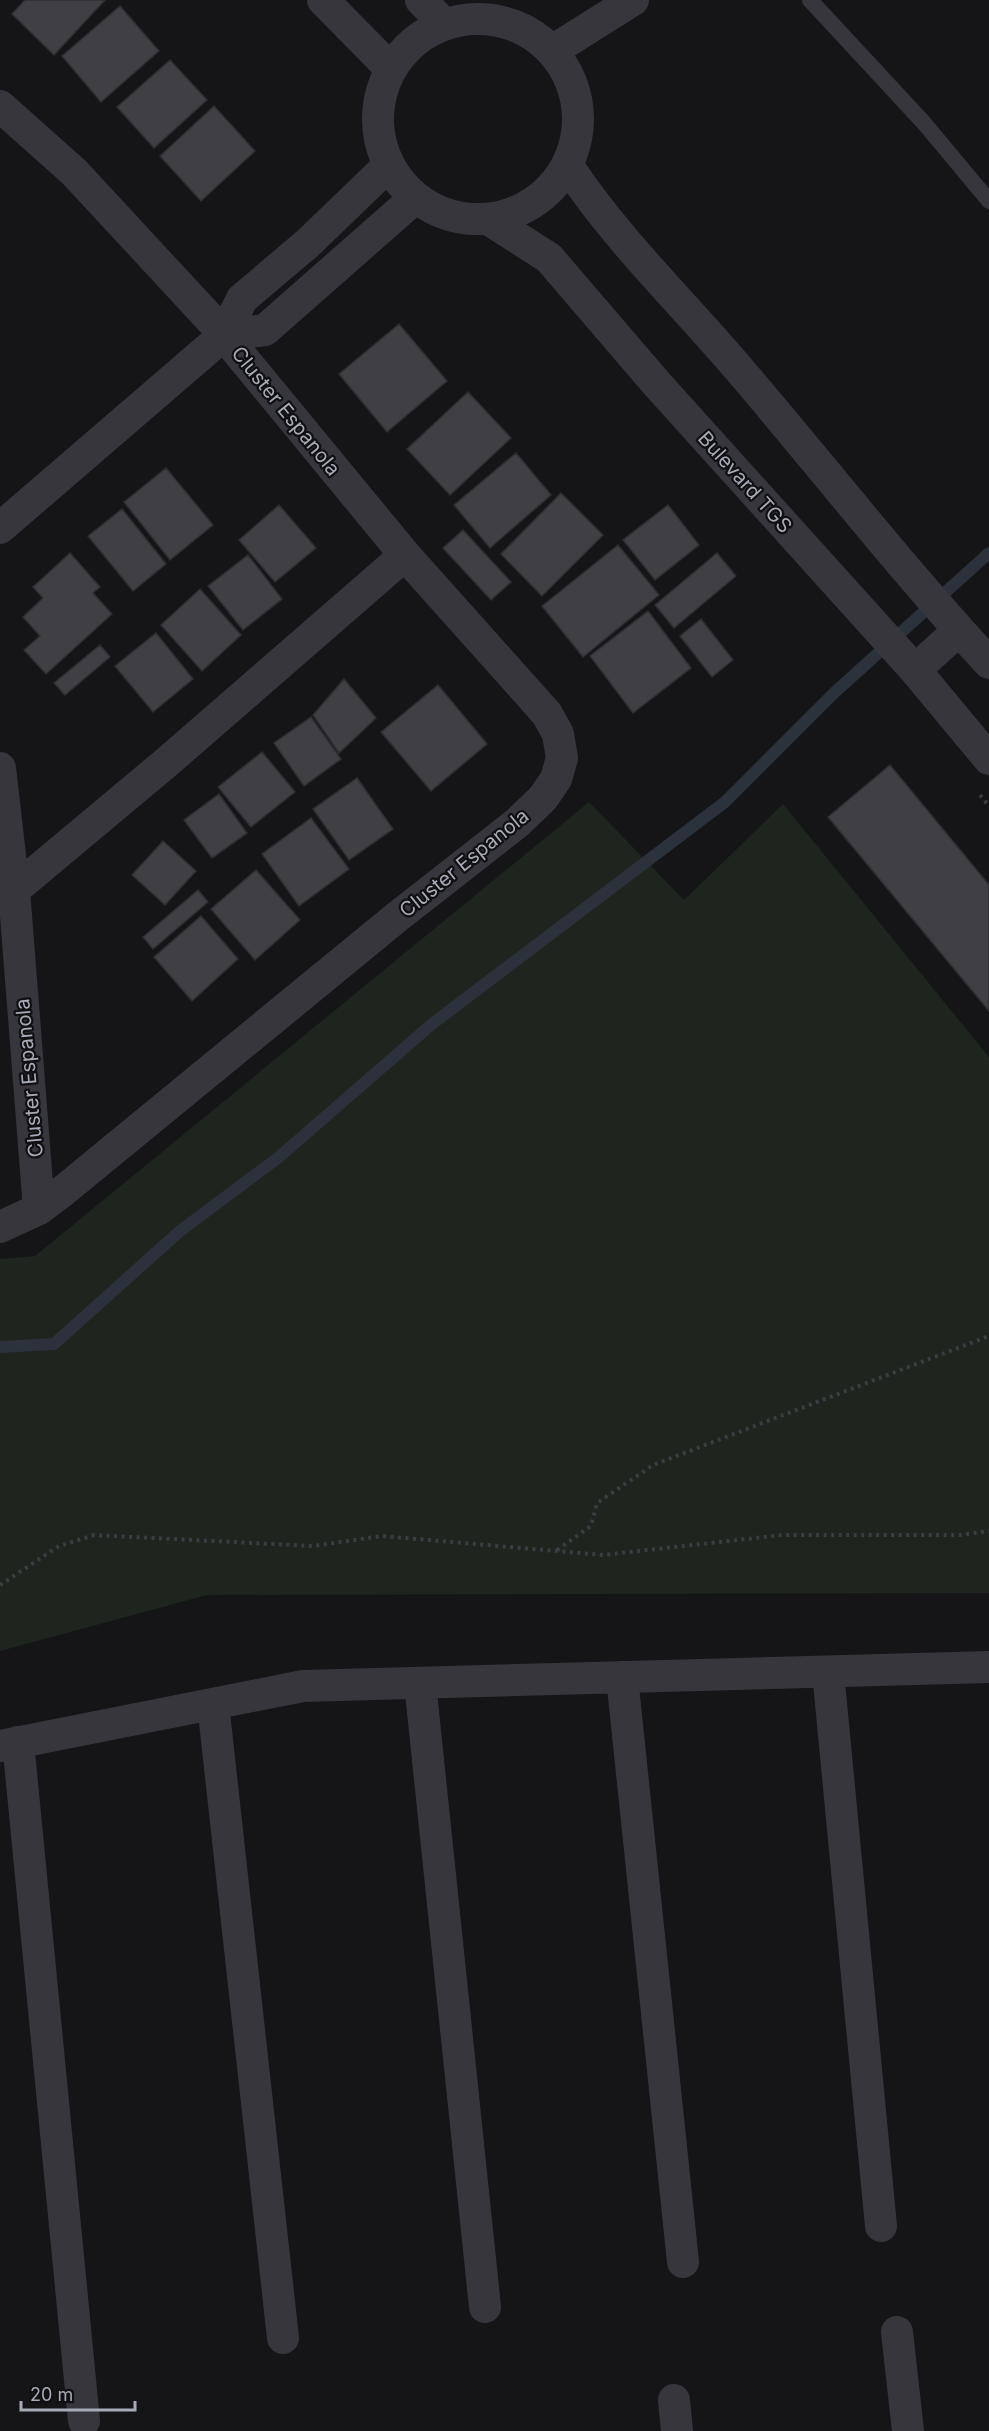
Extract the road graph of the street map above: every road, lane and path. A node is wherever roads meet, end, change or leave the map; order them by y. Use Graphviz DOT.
graph roads {
  1 [pos="323,0"];
  2 [pos="421,0"];
  3 [pos="633,0"];
  4 [pos="810,0"];
  5 [pos="444,24"];
  6 [pos="552,51"];
  7 [pos="391,69"];
  8 [pos="0,106"];
  9 [pos="389,165"];
  10 [pos="568,166"];
  11 [pos="415,198"];
  12 [pos="989,201"];
  13 [pos="488,219"];
  14 [pos="224,335"];
  15 [pos="0,528"];
  16 [pos="405,555"];
  17 [pos="959,630"];
  18 [pos="908,663"];
  19 [pos="989,663"];
  20 [pos="989,759"];
  21 [pos="0,768"];
  22 [pos="14,890"];
  23 [pos="39,1209"];
  24 [pos="0,1227"];
  25 [pos="989,1335"];
  26 [pos="989,1531"];
  27 [pos="556,1551"];
  28 [pos="0,1584"];
  29 [pos="989,1668"];
  30 [pos="828,1672"];
  31 [pos="622,1677"];
  32 [pos="420,1683"];
  33 [pos="213,1704"];
  34 [pos="9,1744"];
  35 [pos="881,2226"];
  36 [pos="683,2262"];
  37 [pos="485,2307"];
  38 [pos="897,2332"];
  39 [pos="283,2338"];
  40 [pos="674,2400"];
  41 [pos="84,2421"];
  42 [pos="677,2431"];
  43 [pos="908,2431"];
  1 -- 7 [label="street"];
  2 -- 5 [label="street"];
  3 -- 6 [label="street"];
  4 -- 12 [label="lane"];
  5 -- 6 [label="street"];
  5 -- 7 [label="street"];
  6 -- 10 [label="street"];
  7 -- 9 [label="street"];
  8 -- 14 [label="street, Cluster Espanola"];
  9 -- 11 [label="street"];
  9 -- 14 [label="street, Cluster Espanola"];
  10 -- 13 [label="street"];
  10 -- 17 [label="street"];
  11 -- 13 [label="street"];
  11 -- 14 [label="street, Cluster Espanola"];
  13 -- 18 [label="street, Bulevard TGS"];
  14 -- 15 [label="street, Cluster Espanola"];
  14 -- 16 [label="street, Cluster Espanola"];
  16 -- 22 [label="street"];
  16 -- 23 [label="street, Cluster Espanola"];
  17 -- 18 [label="street"];
  17 -- 19 [label="street"];
  18 -- 20 [label="street, Bulevard TGS"];
  21 -- 22 [label="street, Cluster Espanola"];
  22 -- 23 [label="street, Cluster Espanola"];
  23 -- 24 [label="street, Cluster Espanola"];
  25 -- 27 [label="path"];
  26 -- 27 [label="path"];
  27 -- 28 [label="path"];
  29 -- 30 [label="street"];
  30 -- 31 [label="street"];
  30 -- 35 [label="street"];
  31 -- 32 [label="street"];
  31 -- 36 [label="street"];
  32 -- 33 [label="street"];
  32 -- 37 [label="street"];
  33 -- 34 [label="street"];
  33 -- 39 [label="street"];
  34 -- 41 [label="street"];
  38 -- 43 [label="street"];
  40 -- 42 [label="street"];
}
